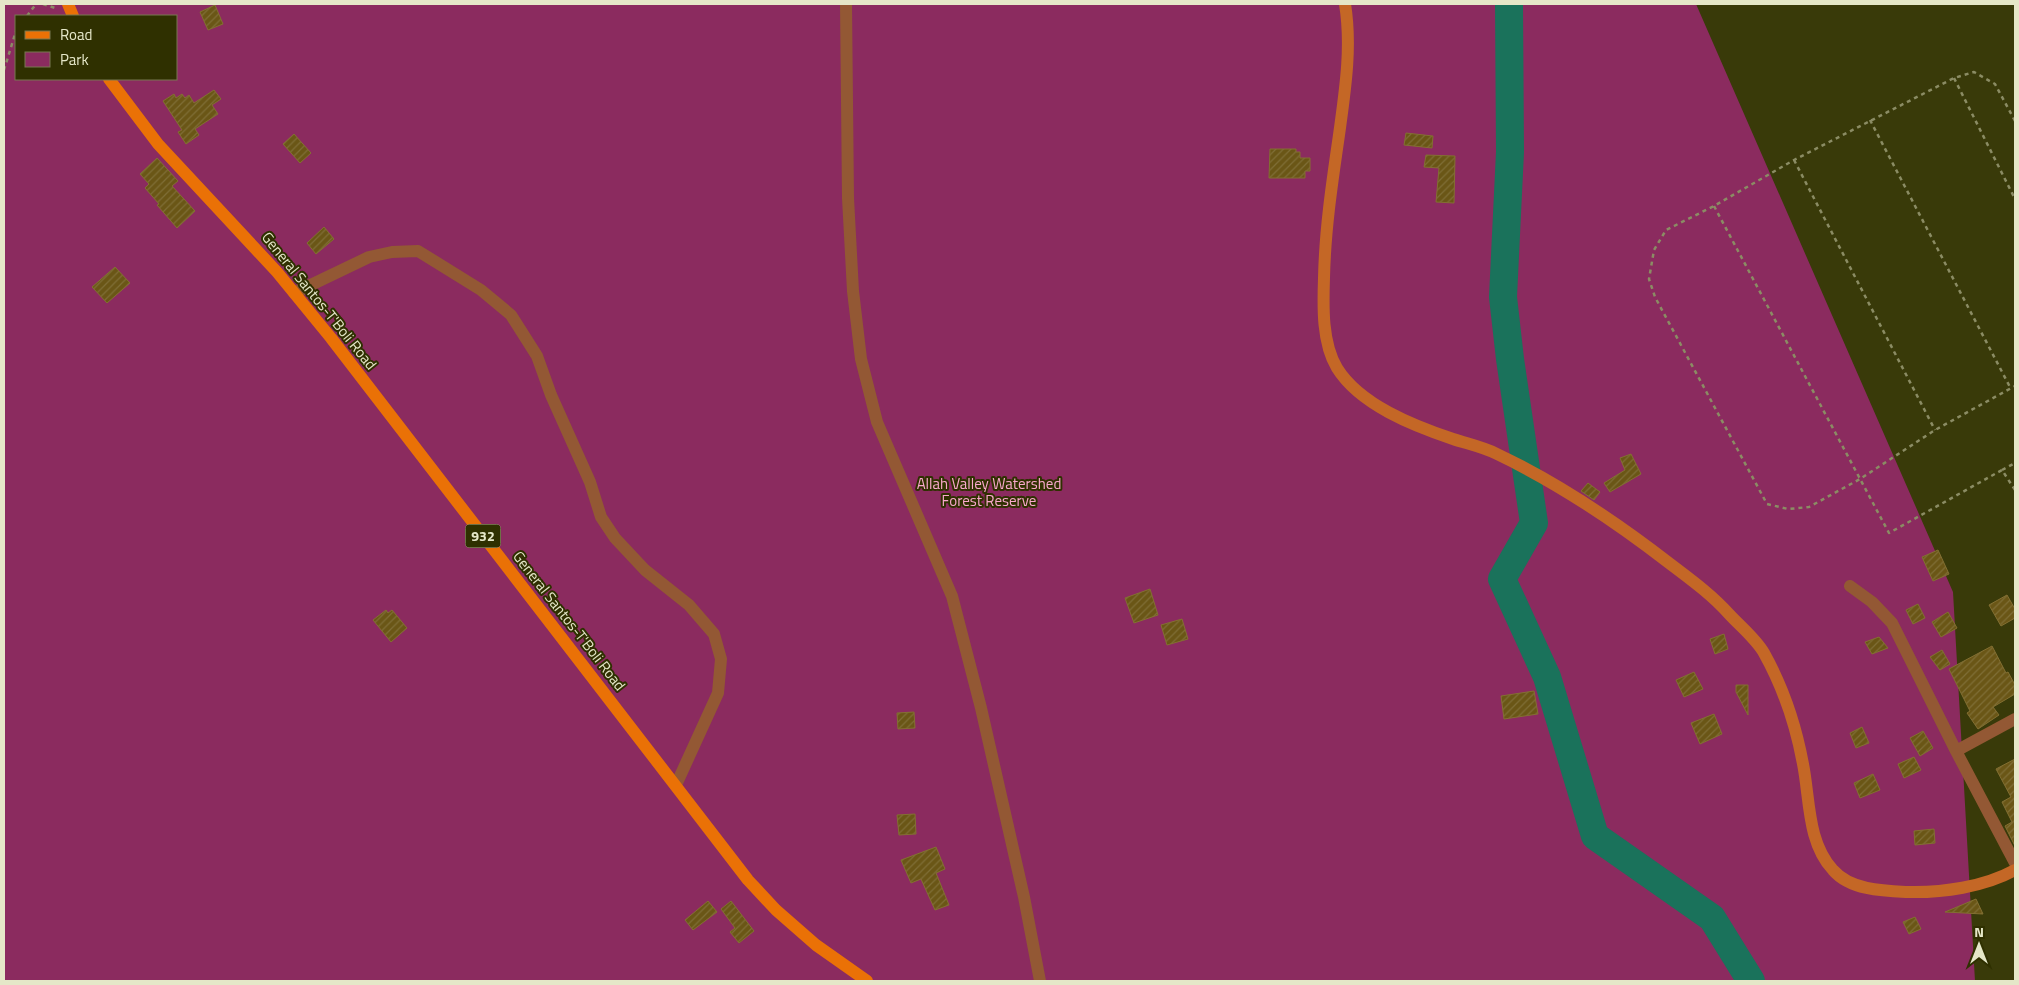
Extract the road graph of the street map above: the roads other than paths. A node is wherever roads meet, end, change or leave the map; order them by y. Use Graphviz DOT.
graph roads {
  1 [pos="846,4"];
  2 [pos="1345,4"];
  3 [pos="110,80"];
  4 [pos="294,293"];
  5 [pos="1850,586"];
  6 [pos="2015,719"];
  7 [pos="1956,751"];
  8 [pos="676,785"];
  9 [pos="2015,863"];
  10 [pos="2015,870"];
  11 [pos="867,981"];
  12 [pos="1040,981"];
  1 -- 12 [label="street"];
  2 -- 10 [label="street"];
  3 -- 4 [label="main road, General Santos-T'Boli Road / 932"];
  4 -- 8 [label="main road, General Santos-T'Boli Road / 932"];
  4 -- 8 [label="street"];
  5 -- 7 [label="street"];
  6 -- 7 [label="street"];
  7 -- 9 [label="street"];
  8 -- 11 [label="main road, General Santos-T'Boli Road / 932"];
}
